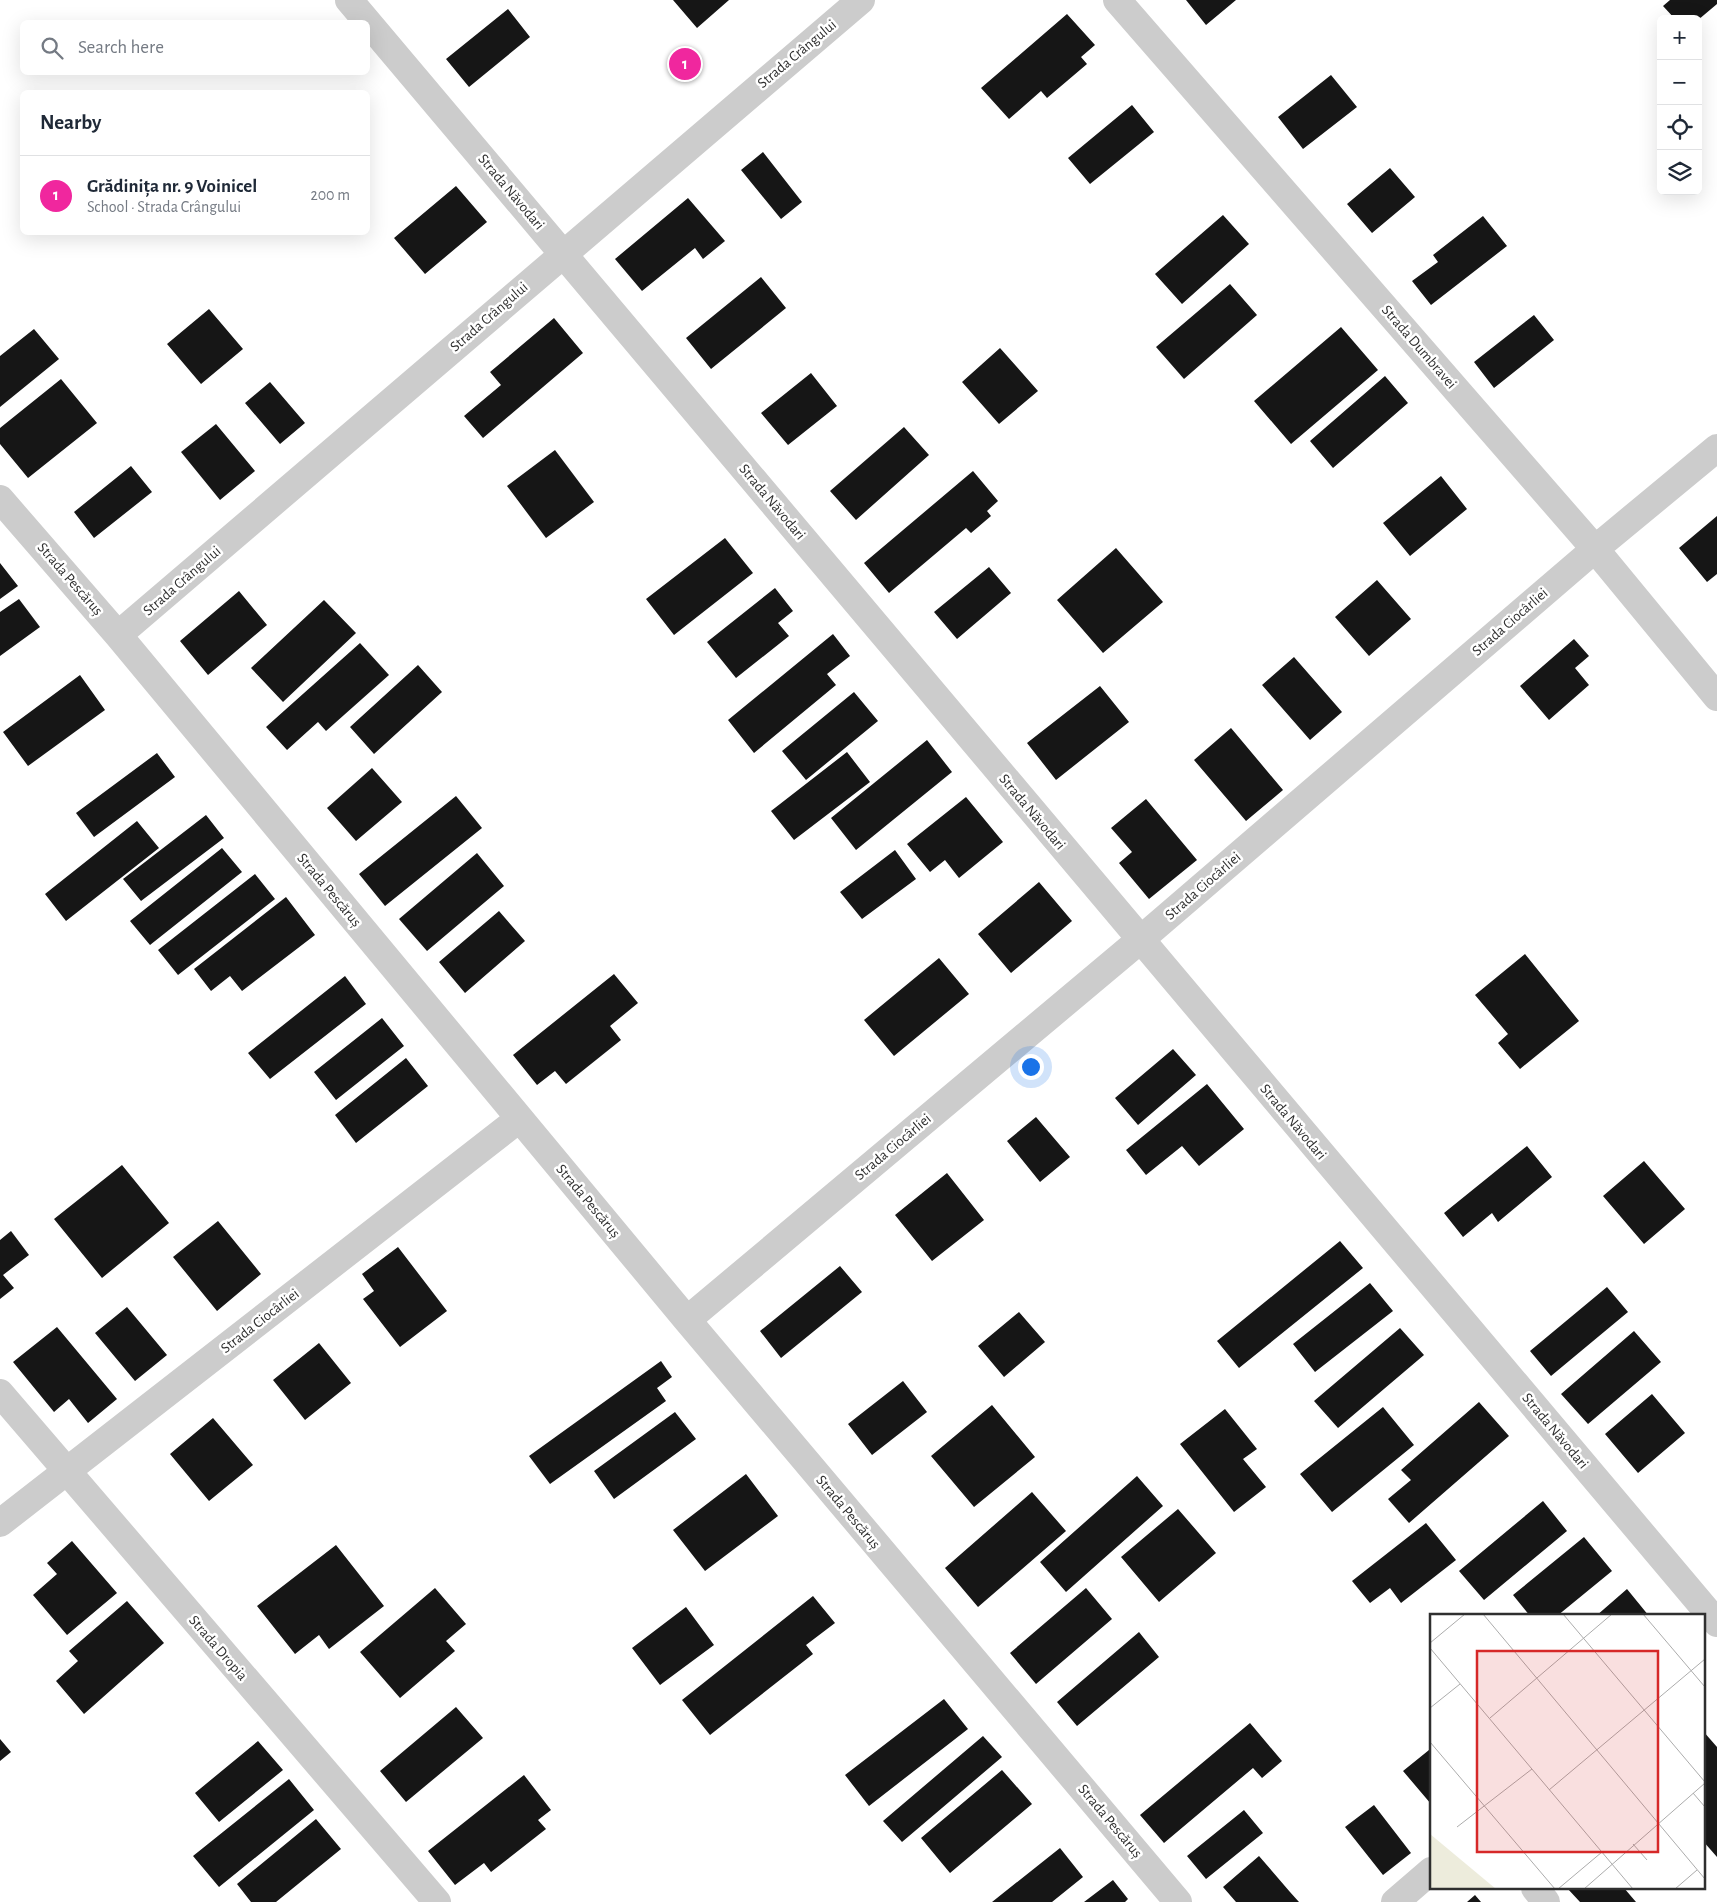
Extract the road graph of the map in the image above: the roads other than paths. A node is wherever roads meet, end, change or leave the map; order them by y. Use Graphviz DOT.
graph roads {
  1 [pos="349,0"];
  2 [pos="861,0"];
  3 [pos="1117,0"];
  4 [pos="366,20"];
  5 [pos="370,25"];
  6 [pos="563,253"];
  7 [pos="1717,448"];
  8 [pos="0,499"];
  9 [pos="1595,549"];
  10 [pos="118,635"];
  11 [pos="1717,697"];
  12 [pos="1140,940"];
  13 [pos="519,1119"];
  14 [pos="687,1320"];
  15 [pos="0,1393"];
  16 [pos="66,1472"];
  17 [pos="0,1523"];
  18 [pos="1717,1623"];
  19 [pos="1704,1634"];
  20 [pos="1430,1873"];
  21 [pos="1537,1890"];
  22 [pos="437,1902"];
  23 [pos="1178,1902"];
  24 [pos="1395,1902"];
  25 [pos="1546,1902"];
  1 -- 4 [label="street, Strada Năvodari"];
  2 -- 6 [label="street, Strada Crângului"];
  3 -- 9 [label="street, Strada Dumbravei"];
  5 -- 6 [label="street, Strada Năvodari"];
  6 -- 10 [label="street, Strada Crângului"];
  6 -- 12 [label="street, Strada Năvodari"];
  7 -- 9 [label="street, Strada Ciocârliei"];
  8 -- 10 [label="street, Strada Pescăruș"];
  9 -- 11 [label="street, Strada Dumbravei"];
  9 -- 12 [label="street, Strada Ciocârliei"];
  10 -- 13 [label="street, Strada Pescăruș"];
  12 -- 14 [label="street, Strada Ciocârliei"];
  12 -- 18 [label="street, Strada Năvodari"];
  13 -- 14 [label="street, Strada Pescăruș"];
  13 -- 16 [label="street, Strada Ciocârliei"];
  14 -- 23 [label="street, Strada Pescăruș"];
  15 -- 16 [label="street, Strada Dropia"];
  16 -- 17 [label="street, Strada Ciocârliei"];
  16 -- 22 [label="street, Strada Dropia"];
  18 -- 19 [label="street"];
  20 -- 24 [label="street"];
  21 -- 25 [label="street"];
}
